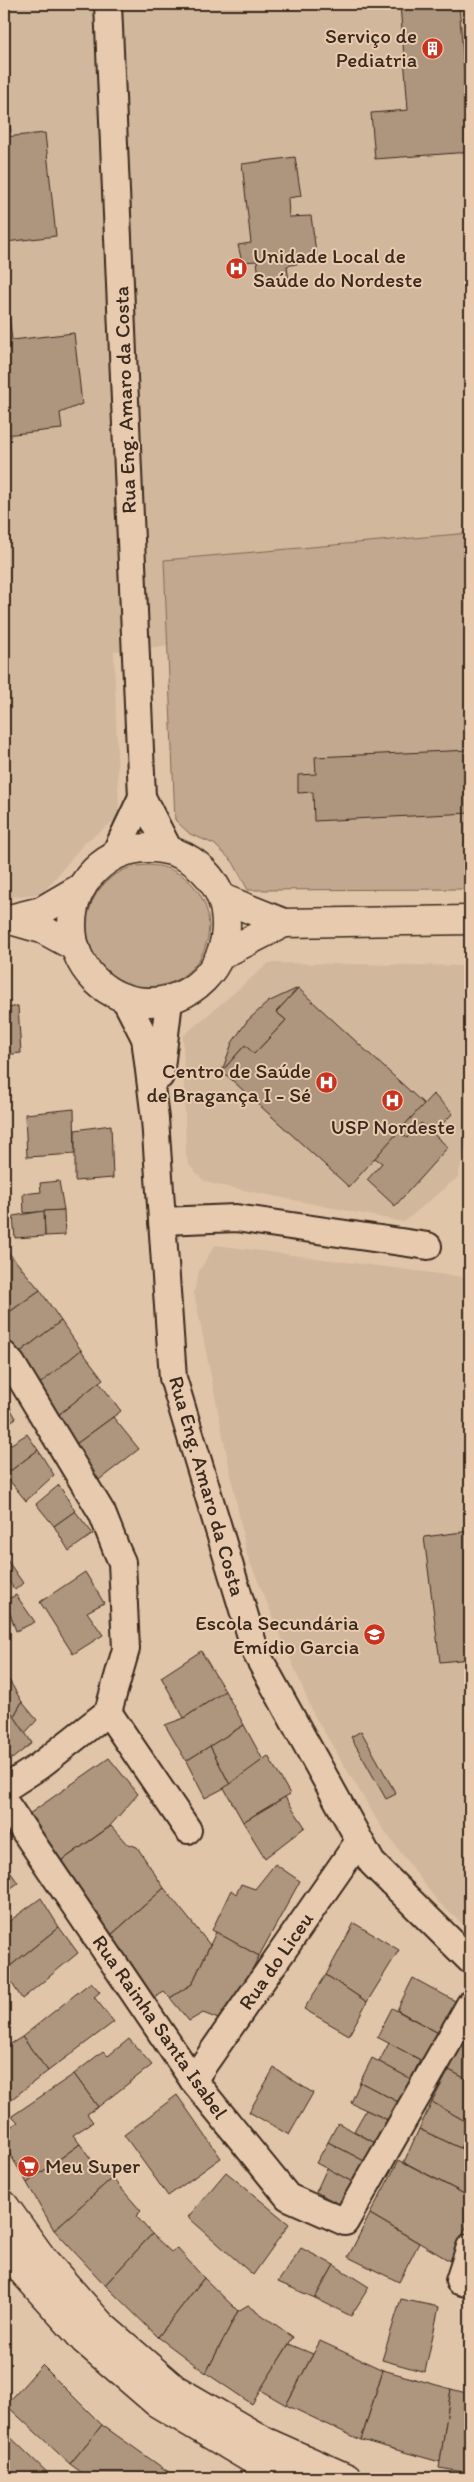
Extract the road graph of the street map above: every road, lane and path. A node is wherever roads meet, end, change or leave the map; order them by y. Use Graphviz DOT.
graph roads {
  1 [pos="108,4"];
  2 [pos="142,797"];
  3 [pos="170,850"];
  4 [pos="114,856"];
  5 [pos="82,887"];
  6 [pos="222,898"];
  7 [pos="6,919"];
  8 [pos="470,920"];
  9 [pos="284,923"];
  10 [pos="74,948"];
  11 [pos="221,955"];
  12 [pos="125,999"];
  13 [pos="169,1001"];
  14 [pos="155,1119"];
  15 [pos="162,1221"];
  16 [pos="428,1246"];
  17 [pos="4,1355"];
  18 [pos="108,1712"];
  19 [pos="4,1789"];
  20 [pos="4,1801"];
  21 [pos="188,1830"];
  22 [pos="359,1841"];
  23 [pos="470,1960"];
  24 [pos="470,2004"];
  25 [pos="193,2080"];
  26 [pos="4,2205"];
  27 [pos="4,2243"];
  28 [pos="470,2247"];
  29 [pos="470,2284"];
  30 [pos="292,2478"];
  31 [pos="347,2478"];
  1 -- 2 [label="street, Rua Eng. Amaro da Costa"];
  2 -- 3 [label="street, Rua Eng. Amaro da Costa"];
  2 -- 4 [label="street, Rua Eng. Amaro da Costa"];
  3 -- 4 [label="street"];
  3 -- 6 [label="street"];
  4 -- 5 [label="street"];
  5 -- 7 [label="street"];
  5 -- 10 [label="street"];
  6 -- 9 [label="street"];
  6 -- 11 [label="street"];
  7 -- 10 [label="street"];
  8 -- 9 [label="street"];
  9 -- 11 [label="street"];
  10 -- 12 [label="street"];
  11 -- 13 [label="street"];
  12 -- 13 [label="street"];
  12 -- 14 [label="street, Rua Eng. Amaro da Costa"];
  13 -- 14 [label="street, Rua Eng. Amaro da Costa"];
  14 -- 15 [label="street, Rua Eng. Amaro da Costa"];
  15 -- 16 [label="street"];
  15 -- 22 [label="street, Rua Eng. Amaro da Costa"];
  17 -- 18 [label="street"];
  18 -- 19 [label="street"];
  18 -- 21 [label="street"];
  20 -- 25 [label="street, Rua Rainha Santa Isabel"];
  22 -- 23 [label="street, Rua Eng. Amaro da Costa"];
  22 -- 25 [label="street, Rua do Liceu"];
  24 -- 25 [label="street, Rua Rainha Santa Isabel"];
  26 -- 31 [label="street"];
  27 -- 30 [label="street"];
  28 -- 29 [label="street"];
}
